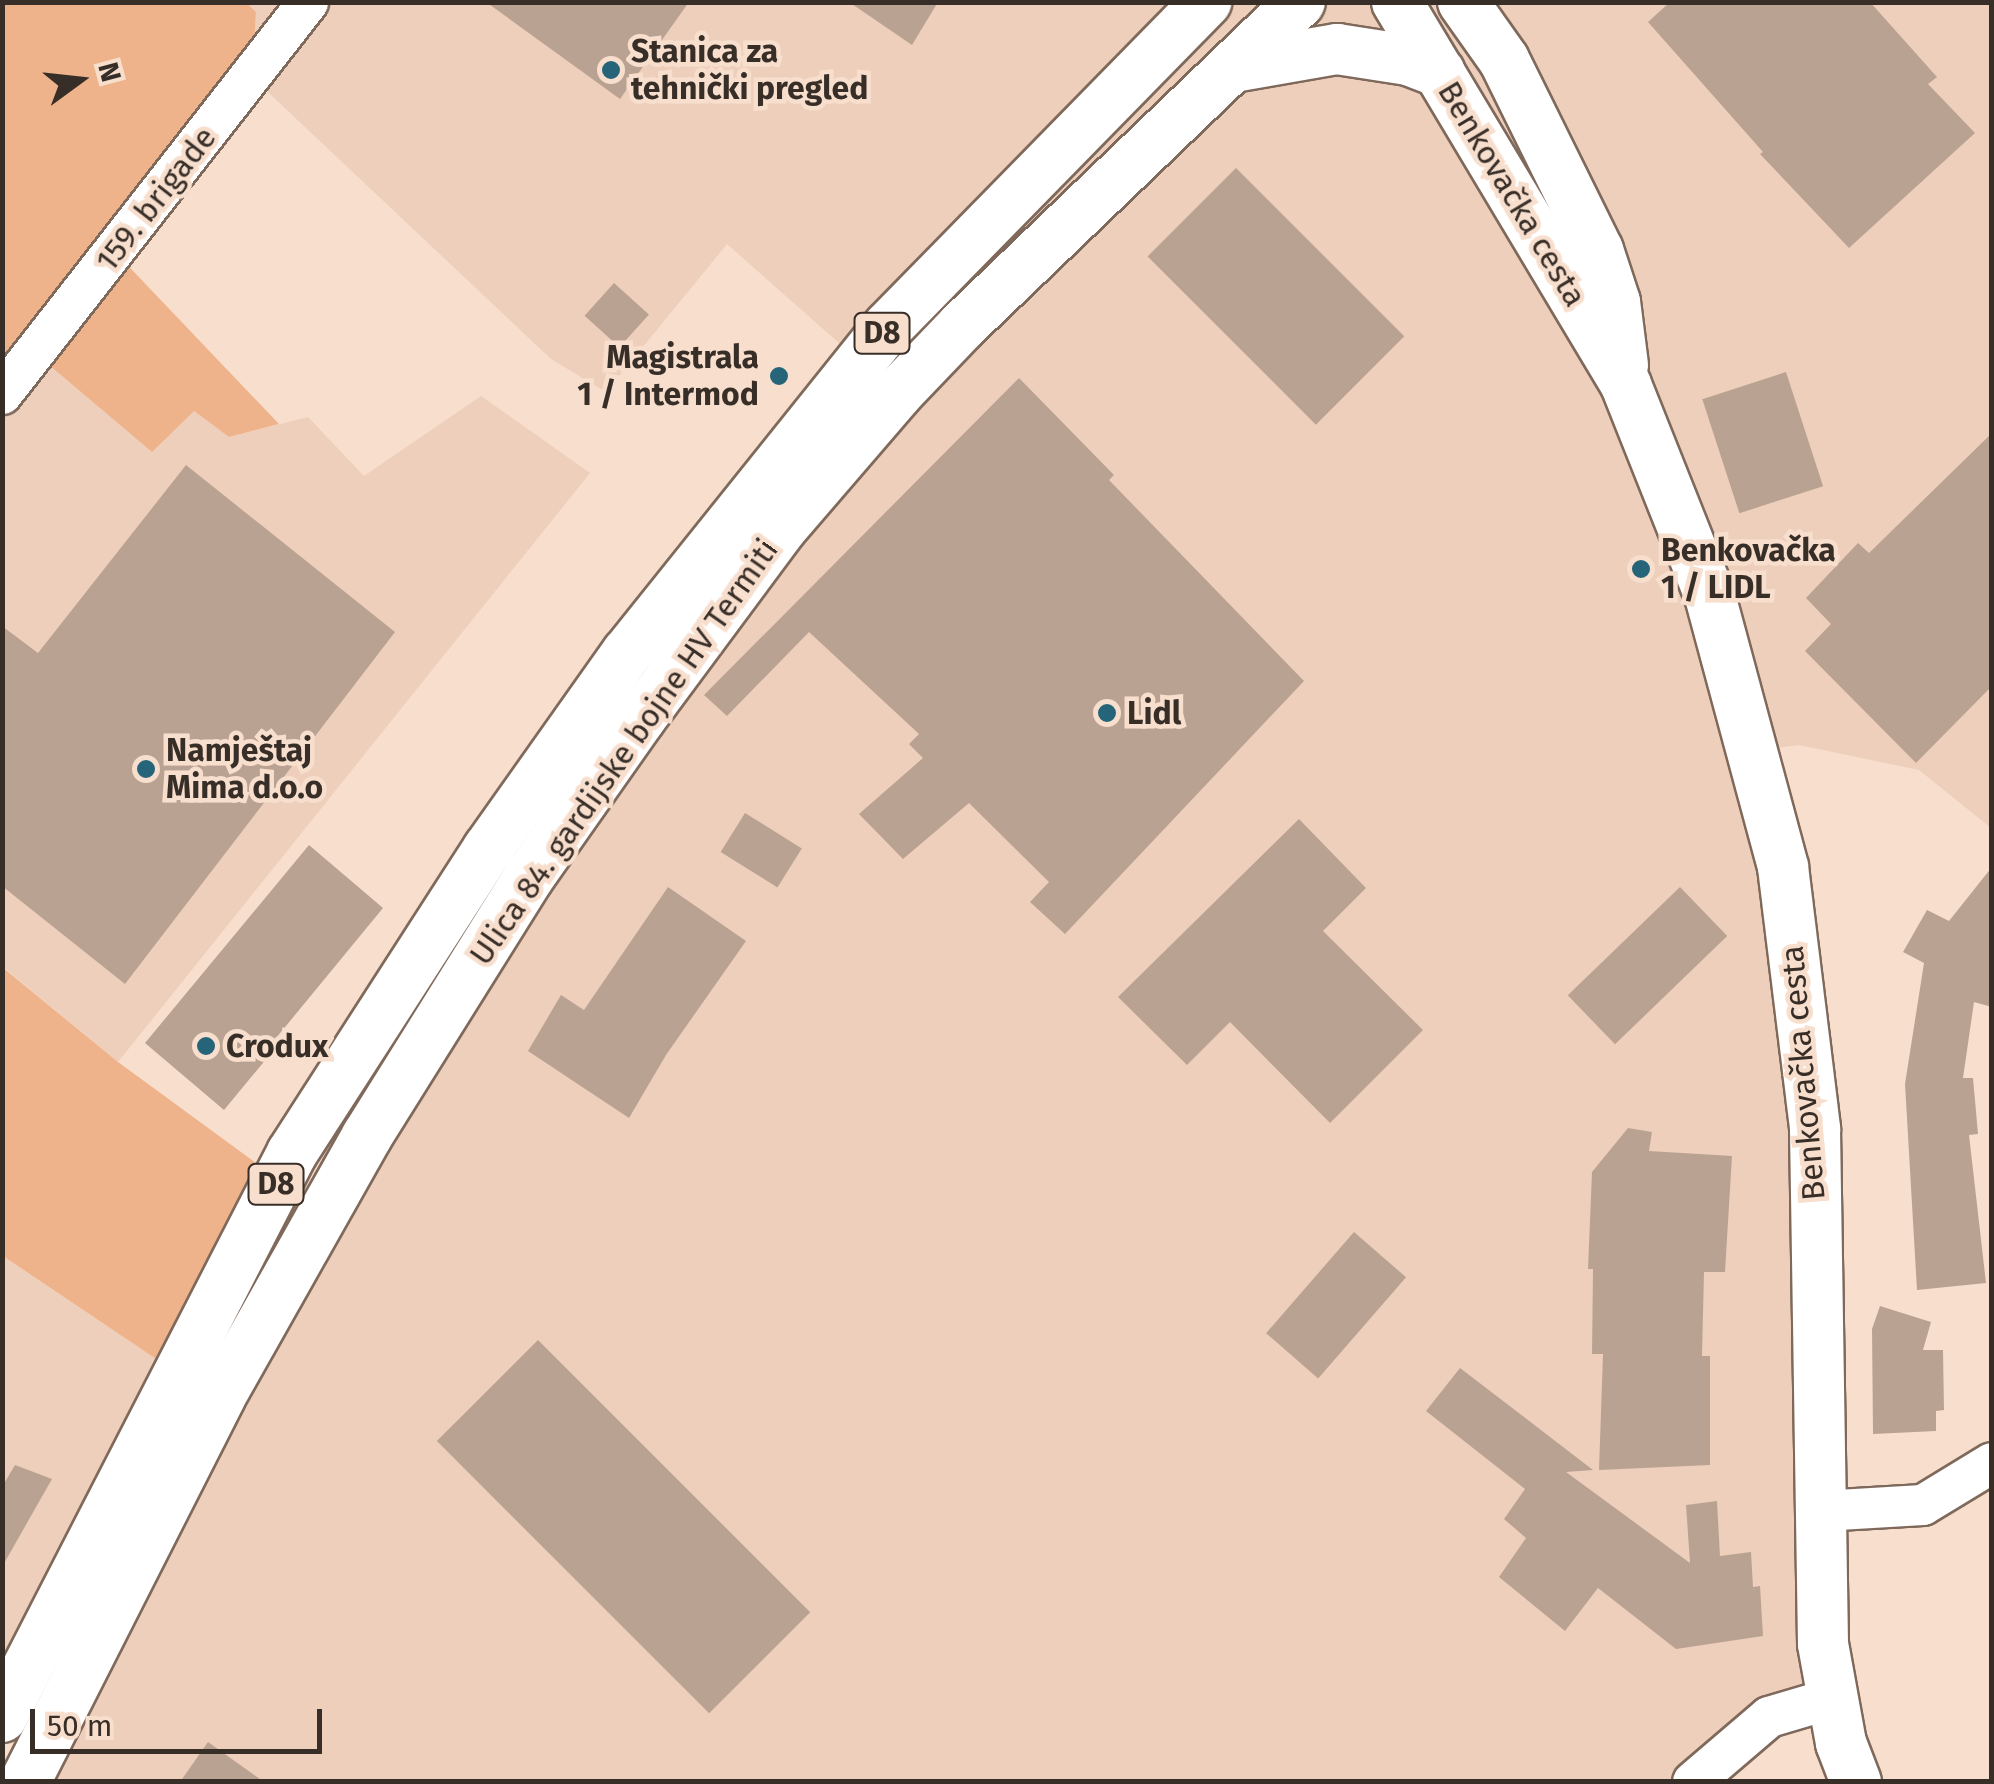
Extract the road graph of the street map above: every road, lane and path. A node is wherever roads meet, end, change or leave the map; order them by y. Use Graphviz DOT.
graph roads {
  1 [pos="308,2"];
  2 [pos="1300,2"];
  3 [pos="1398,2"];
  4 [pos="1463,2"];
  5 [pos="1486,2"];
  6 [pos="1199,6"];
  7 [pos="1504,60"];
  8 [pos="1232,67"];
  9 [pos="1440,72"];
  10 [pos="1626,385"];
  11 [pos="2,394"];
  12 [pos="1992,1463"];
  13 [pos="1821,1511"];
  14 [pos="1833,1698"];
  15 [pos="2,1717"];
  16 [pos="25,1782"];
  17 [pos="1693,1782"];
  18 [pos="1856,1782"];
  1 -- 11 [label="street, 159. brigade"];
  2 -- 8 [label="main road, Ulica 84. gardijske bojne HV Termiti / D8"];
  3 -- 9 [label="main road, Benkovačka cesta"];
  4 -- 7 [label="main road, Benkovačka cesta"];
  5 -- 7 [label="main road"];
  6 -- 15 [label="main road, Ulica 84. gardijske bojne HV Termiti / D8"];
  7 -- 10 [label="main road, Benkovačka cesta"];
  8 -- 9 [label="main road"];
  8 -- 16 [label="main road, Ulica 84. gardijske bojne HV Termiti / D8"];
  9 -- 10 [label="main road, Benkovačka cesta"];
  10 -- 13 [label="main road, Benkovačka cesta"];
  12 -- 13 [label="street"];
  13 -- 14 [label="main road, Benkovačka cesta"];
  14 -- 17 [label="street"];
  14 -- 18 [label="main road, Benkovačka cesta"];
}
